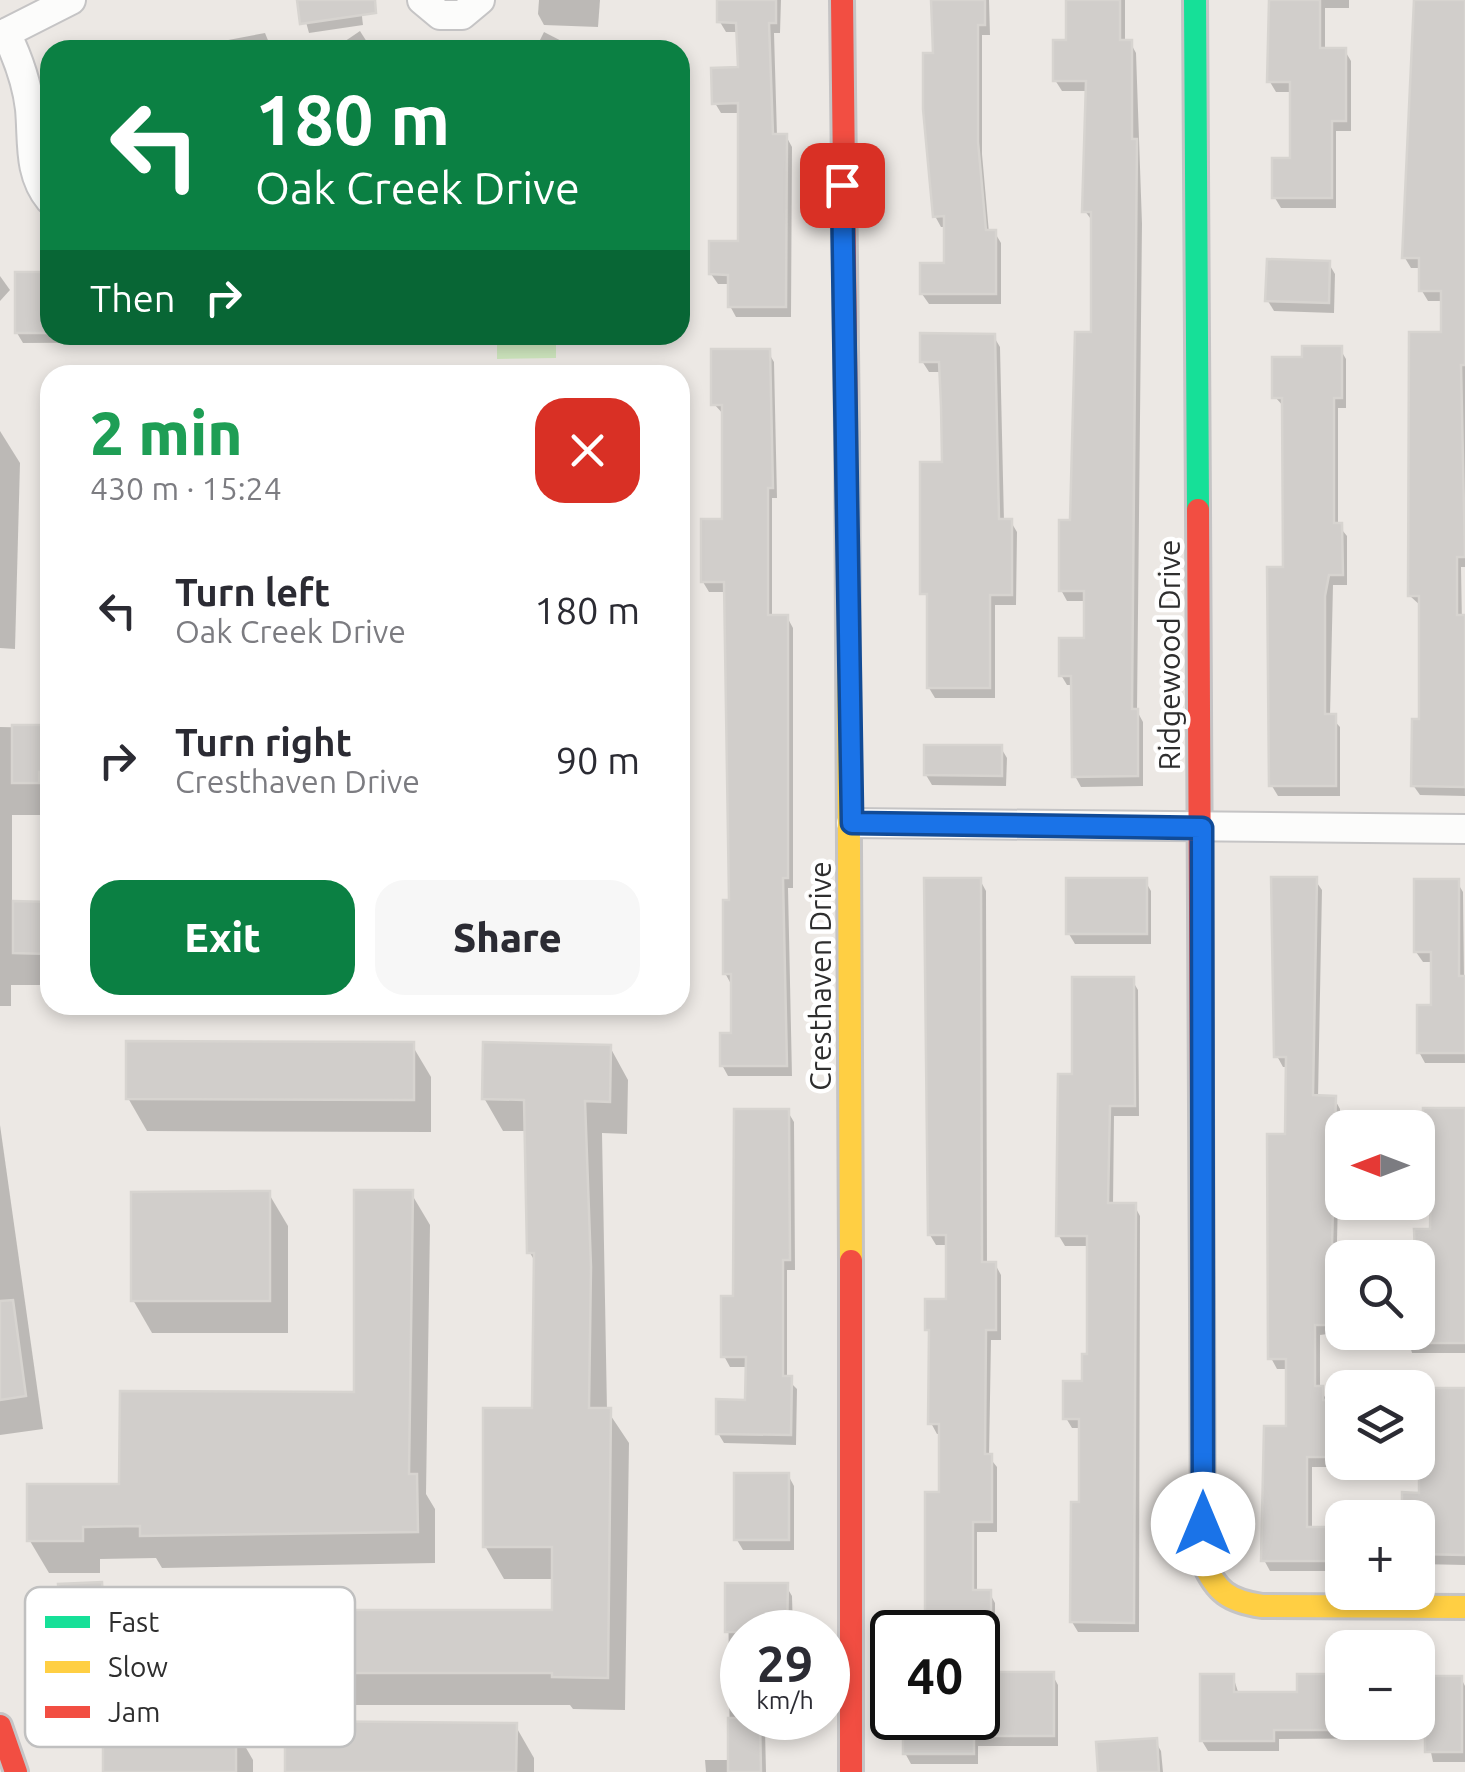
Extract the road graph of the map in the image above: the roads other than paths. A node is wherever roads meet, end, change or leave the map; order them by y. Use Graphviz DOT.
graph roads {
  1 [pos="71,0"];
  2 [pos="422,0"];
  3 [pos="480,0"];
  4 [pos="842,0"];
  5 [pos="1195,0"];
  6 [pos="3,34"];
  7 [pos="40,188"];
  8 [pos="852,823"];
  9 [pos="1202,828"];
  10 [pos="1465,829"];
  11 [pos="1465,1607"];
  12 [pos="0,1726"];
  13 [pos="16,1772"];
  14 [pos="852,1772"];
  1 -- 6 [label="street"];
  2 -- 3 [label="street"];
  4 -- 8 [label="street, Cresthaven Drive"];
  5 -- 9 [label="street, Ridgewood Drive"];
  6 -- 7 [label="street"];
  8 -- 9 [label="street"];
  8 -- 14 [label="street, Cresthaven Drive"];
  9 -- 10 [label="street"];
  9 -- 11 [label="street, Ridgewood Drive"];
  12 -- 13 [label="street"];
}
